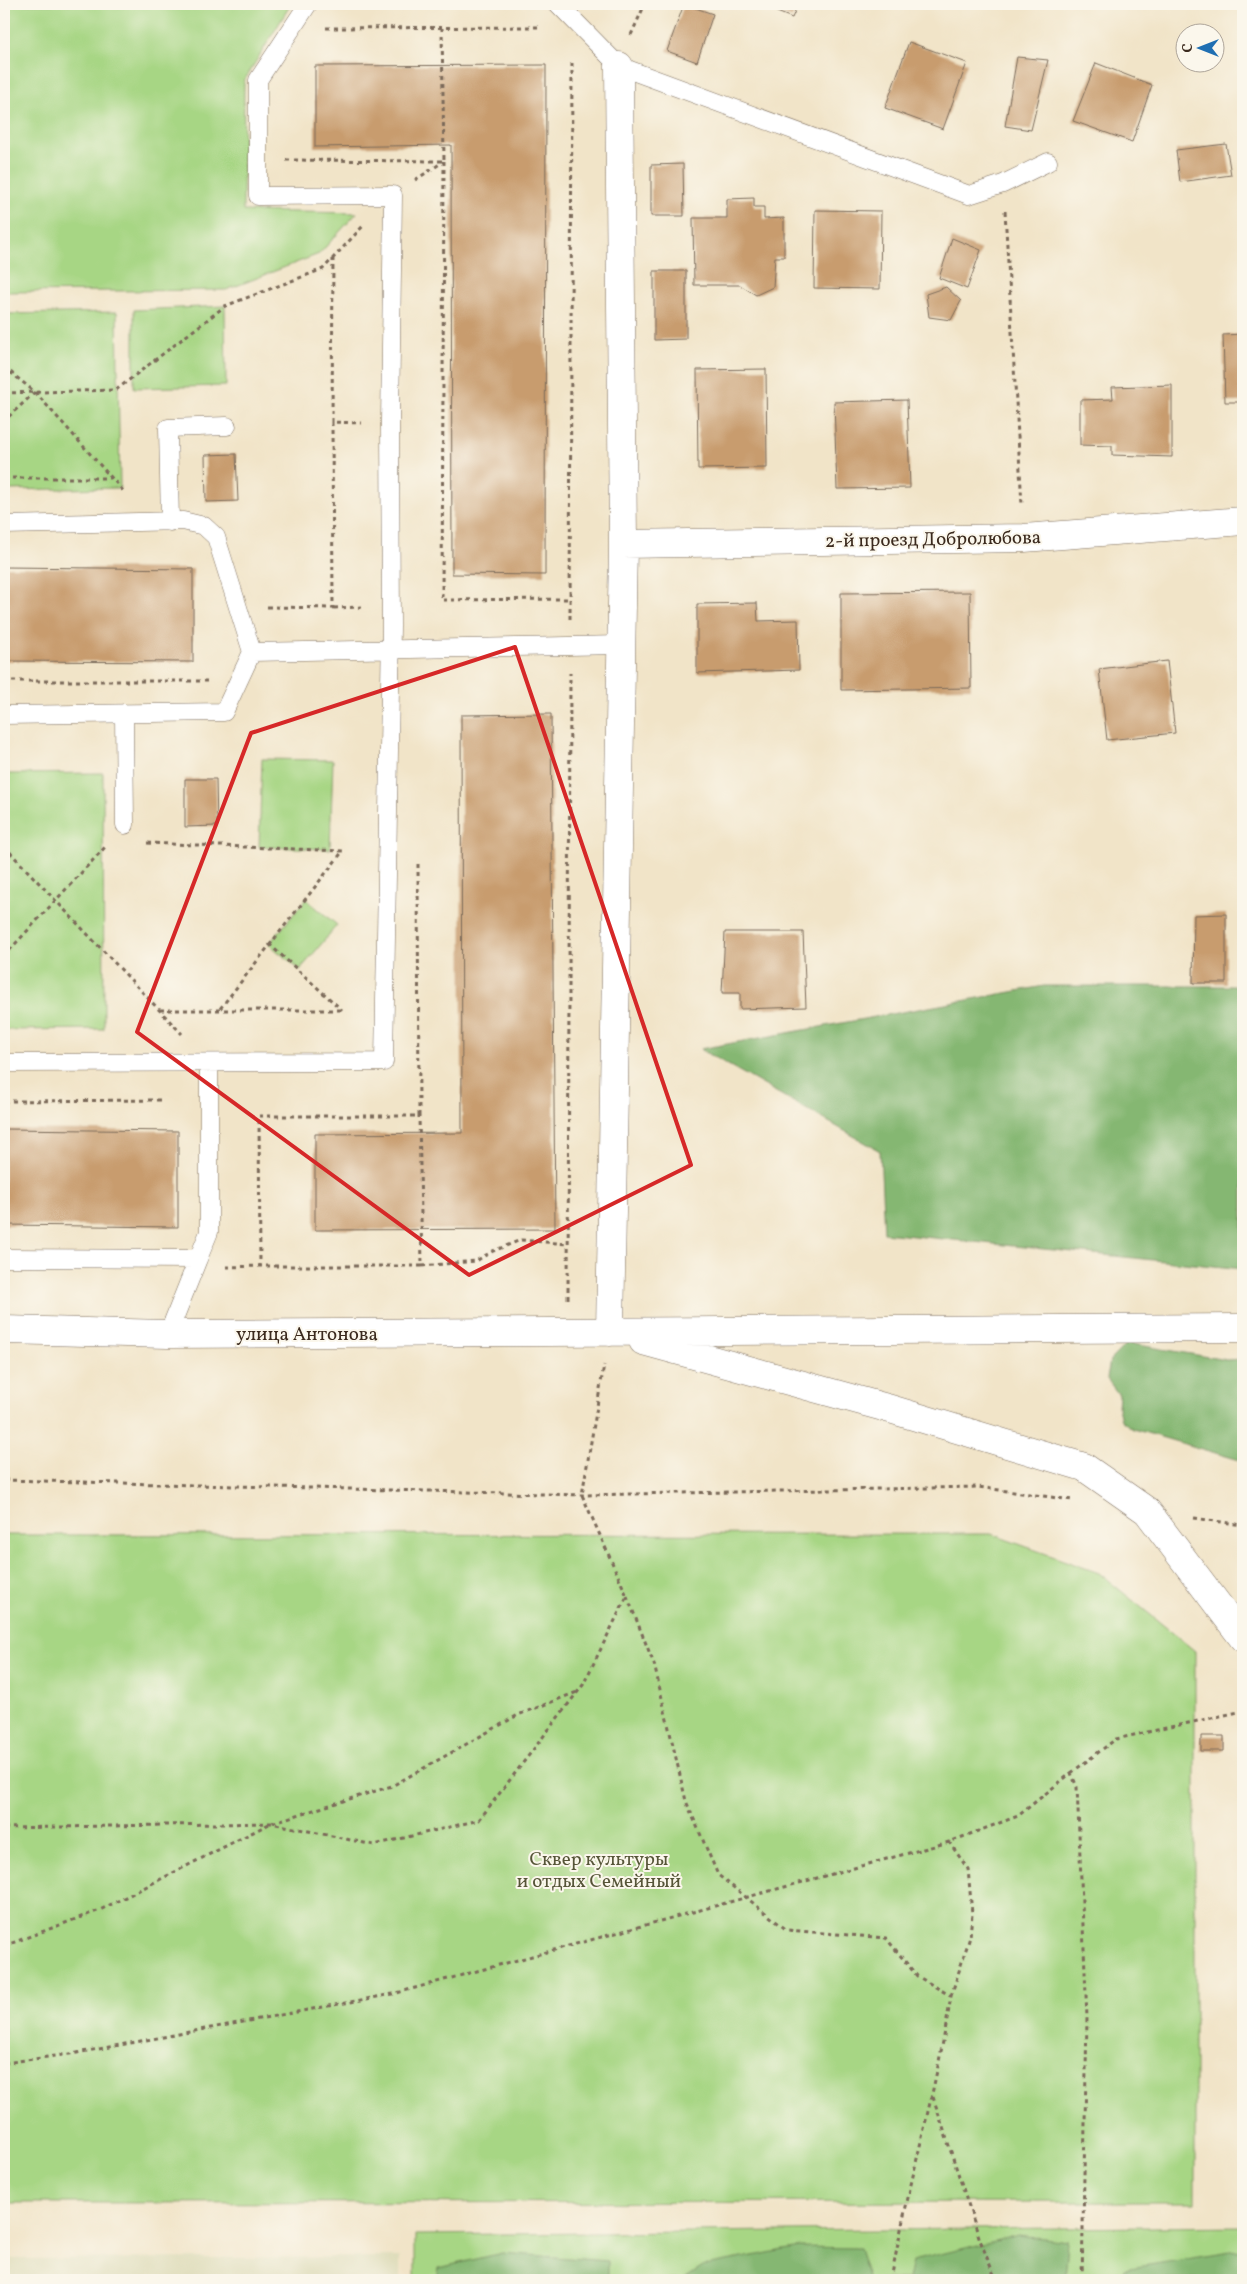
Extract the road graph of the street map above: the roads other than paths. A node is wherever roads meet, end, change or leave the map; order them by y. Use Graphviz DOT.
graph roads {
  1 [pos="308,4"];
  2 [pos="558,4"];
  3 [pos="619,66"];
  4 [pos="1048,162"];
  5 [pos="227,426"];
  6 [pos="1243,521"];
  7 [pos="170,522"];
  8 [pos="4,525"];
  9 [pos="623,544"];
  10 [pos="621,645"];
  11 [pos="390,650"];
  12 [pos="252,652"];
  13 [pos="124,713"];
  14 [pos="4,715"];
  15 [pos="125,825"];
  16 [pos="4,1063"];
  17 [pos="209,1063"];
  18 [pos="4,1258"];
  19 [pos="198,1259"];
  20 [pos="1243,1328"];
  21 [pos="4,1330"];
  22 [pos="610,1332"];
  23 [pos="168,1334"];
  24 [pos="1243,1638"];
  1 -- 11 [label="lane"];
  2 -- 3 [label="lane"];
  3 -- 4 [label="lane"];
  3 -- 9 [label="street"];
  5 -- 7 [label="lane"];
  6 -- 9 [label="street, 2-й проезд Добролюбова"];
  7 -- 8 [label="lane"];
  7 -- 12 [label="lane"];
  9 -- 10 [label="street"];
  10 -- 11 [label="lane"];
  10 -- 22 [label="street"];
  11 -- 12 [label="lane"];
  11 -- 17 [label="lane"];
  12 -- 13 [label="lane"];
  13 -- 14 [label="lane"];
  13 -- 15 [label="lane"];
  16 -- 17 [label="lane"];
  17 -- 19 [label="lane"];
  18 -- 19 [label="lane"];
  19 -- 23 [label="lane"];
  20 -- 22 [label="street, улица Антонова"];
  21 -- 23 [label="street, улица Антонова"];
  22 -- 23 [label="street, улица Антонова"];
  22 -- 24 [label="street"];
}
